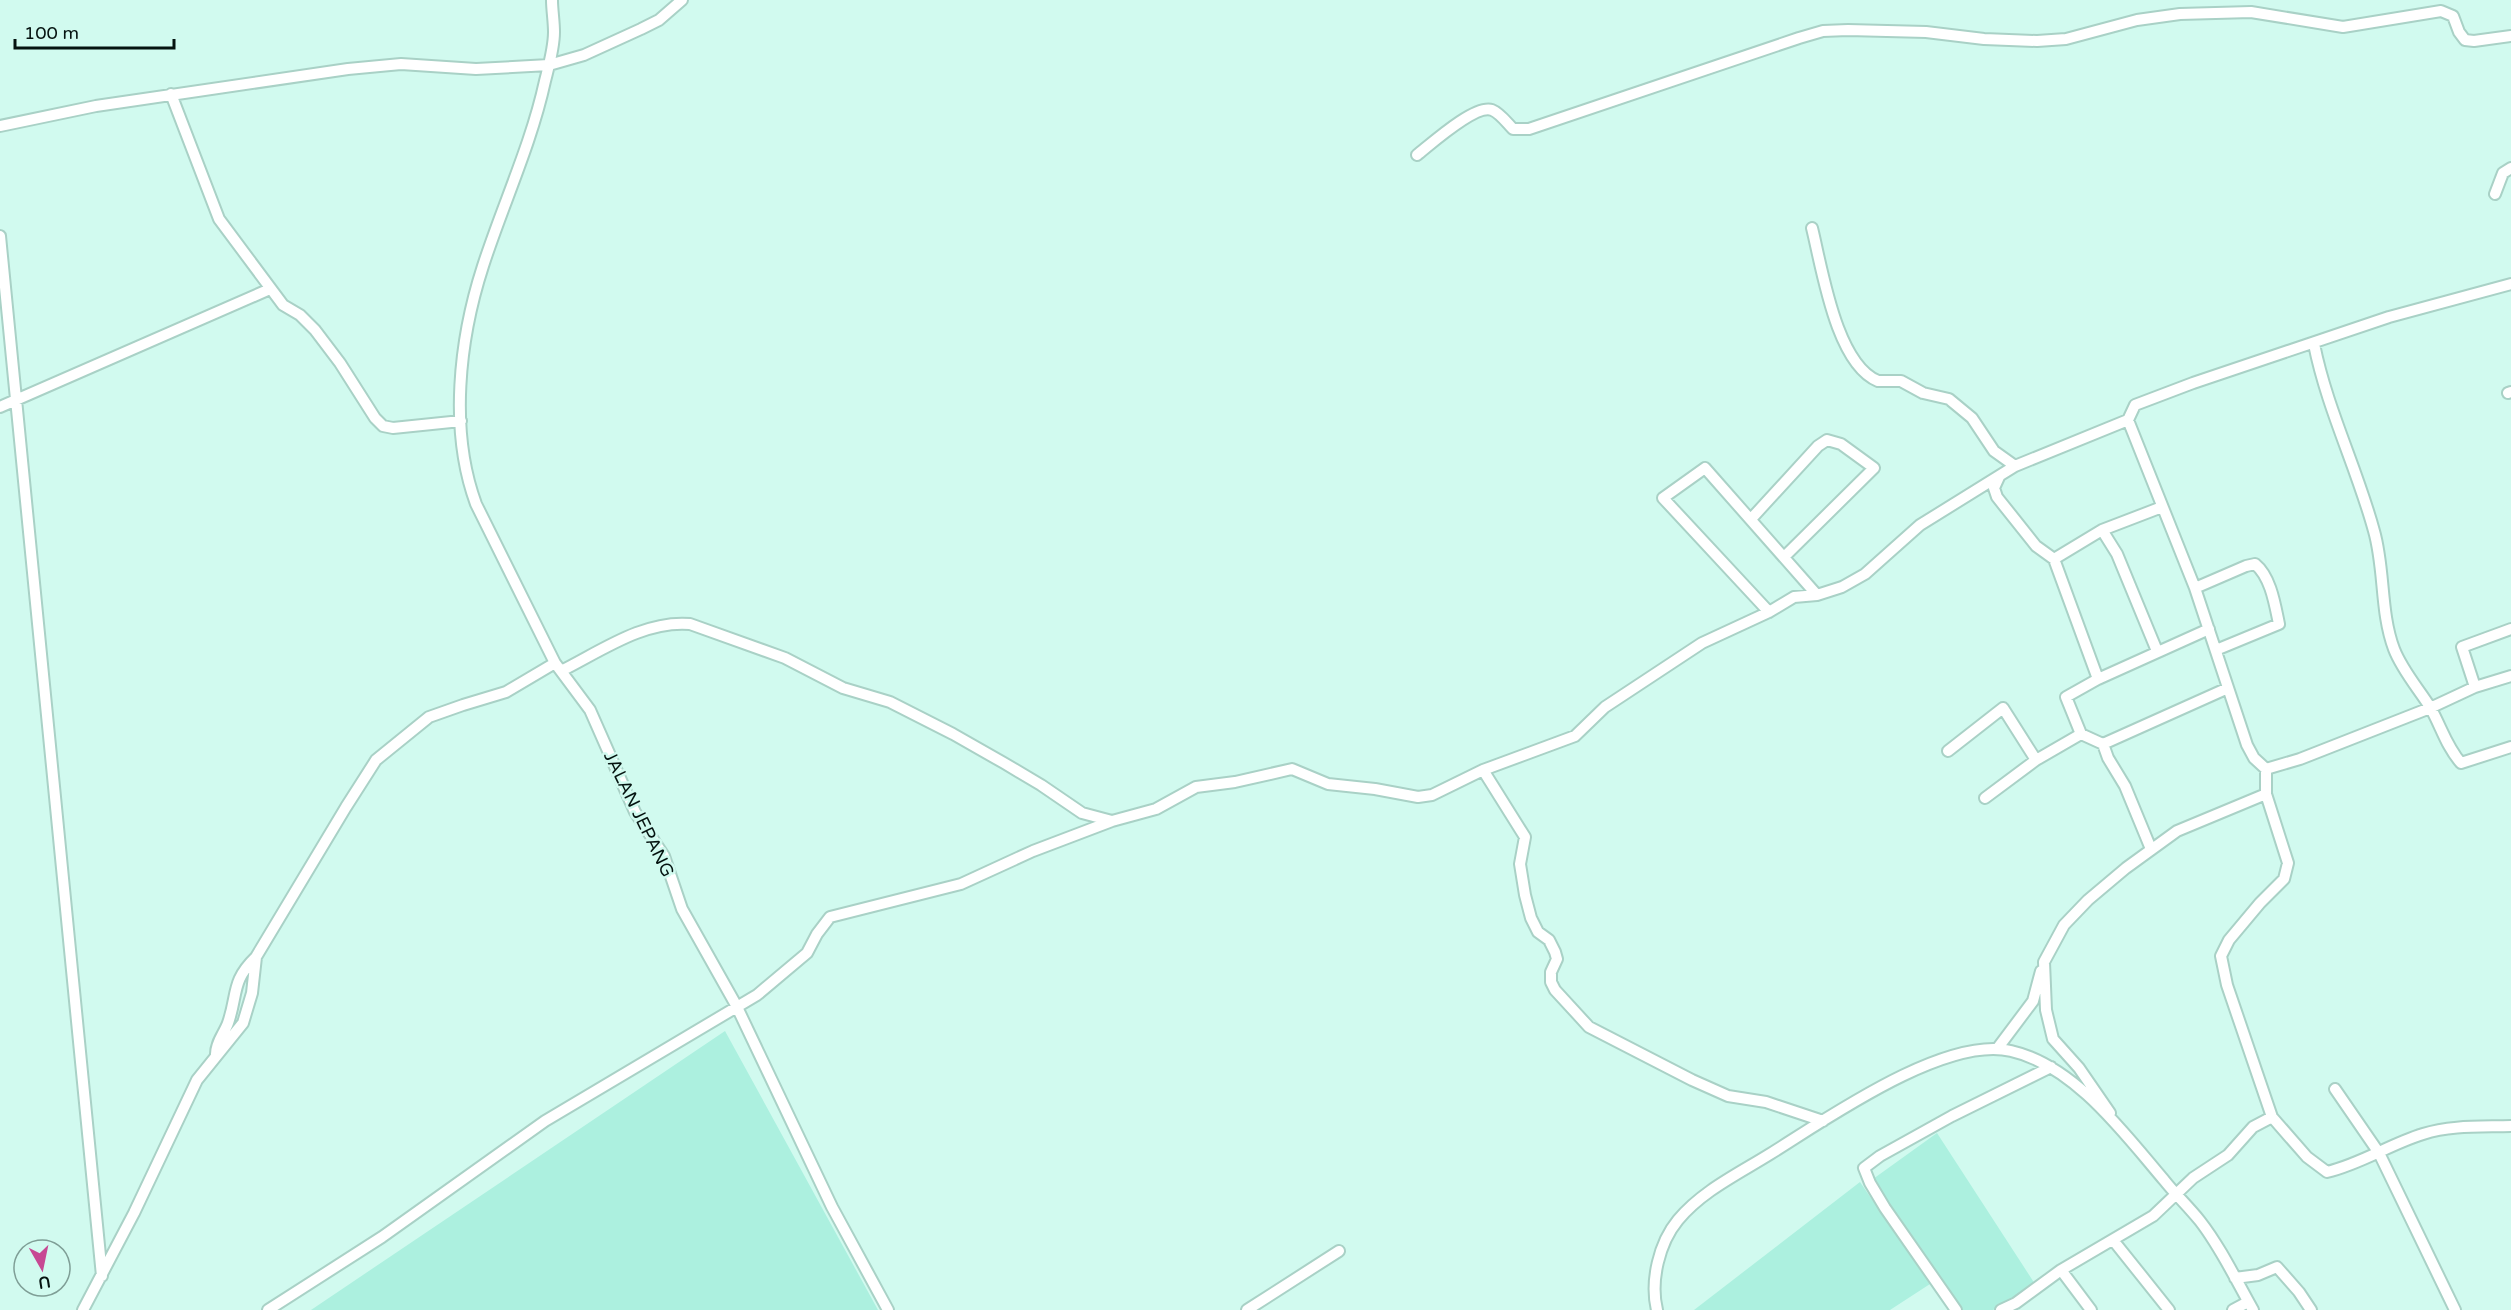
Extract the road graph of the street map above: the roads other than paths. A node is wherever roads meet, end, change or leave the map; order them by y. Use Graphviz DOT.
graph roads {
  1 [pos="552,0"];
  2 [pos="682,0"];
  3 [pos="2511,36"];
  4 [pos="549,65"];
  5 [pos="171,94"];
  6 [pos="0,126"];
  7 [pos="1417,155"];
  8 [pos="2511,168"];
  9 [pos="2495,194"];
  10 [pos="1812,228"];
  11 [pos="0,236"];
  12 [pos="2511,284"];
  13 [pos="270,289"];
  14 [pos="2314,344"];
  15 [pos="16,400"];
  16 [pos="0,407"];
  17 [pos="2128,420"];
  18 [pos="461,421"];
  19 [pos="2015,466"];
  20 [pos="1999,477"];
  21 [pos="2162,507"];
  22 [pos="1751,519"];
  23 [pos="2102,530"];
  24 [pos="1784,557"];
  25 [pos="2054,559"];
  26 [pos="2195,588"];
  27 [pos="1817,595"];
  28 [pos="1769,612"];
  29 [pos="2209,629"];
  30 [pos="2511,629"];
  31 [pos="2216,650"];
  32 [pos="2157,651"];
  33 [pos="558,667"];
  34 [pos="2511,676"];
  35 [pos="2098,679"];
  36 [pos="2475,687"];
  37 [pos="2228,688"];
  38 [pos="2430,708"];
  39 [pos="2081,734"];
  40 [pos="2103,744"];
  41 [pos="2511,747"];
  42 [pos="1948,751"];
  43 [pos="2036,760"];
  44 [pos="2266,769"];
  45 [pos="1483,770"];
  46 [pos="2266,794"];
  47 [pos="1986,798"];
  48 [pos="1112,820"];
  49 [pos="2151,849"];
  50 [pos="256,957"];
  51 [pos="2044,962"];
  52 [pos="736,1005"];
  53 [pos="1997,1049"];
  54 [pos="216,1055"];
  55 [pos="2052,1067"];
  56 [pos="2335,1089"];
  57 [pos="2272,1117"];
  58 [pos="1823,1121"];
  59 [pos="2118,1126"];
  60 [pos="2511,1126"];
  61 [pos="2379,1153"];
  62 [pos="2176,1195"];
  63 [pos="2114,1240"];
  64 [pos="1339,1251"];
  65 [pos="2061,1270"];
  66 [pos="102,1276"];
  67 [pos="2235,1278"];
  68 [pos="2019,1306"];
  69 [pos="2251,1306"];
  70 [pos="83,1310"];
  71 [pos="268,1310"];
  72 [pos="888,1310"];
  73 [pos="1247,1310"];
  74 [pos="1657,1310"];
  75 [pos="1956,1310"];
  76 [pos="2001,1310"];
  77 [pos="2091,1310"];
  78 [pos="2169,1310"];
  79 [pos="2233,1310"];
  80 [pos="2311,1310"];
  81 [pos="2455,1310"];
  1 -- 4 [label="street, JALAN JEPANG"];
  2 -- 4 [label="street"];
  3 -- 7 [label="street"];
  4 -- 5 [label="street"];
  4 -- 18 [label="street, JALAN JEPANG"];
  5 -- 6 [label="street"];
  5 -- 13 [label="street"];
  8 -- 9 [label="street"];
  10 -- 19 [label="street"];
  11 -- 15 [label="street"];
  12 -- 14 [label="street"];
  13 -- 15 [label="street"];
  13 -- 18 [label="street"];
  14 -- 17 [label="street"];
  14 -- 38 [label="street"];
  15 -- 16 [label="street"];
  15 -- 66 [label="street"];
  17 -- 19 [label="street"];
  17 -- 21 [label="street"];
  18 -- 33 [label="street, JALAN JEPANG"];
  19 -- 20 [label="street"];
  20 -- 25 [label="street"];
  20 -- 27 [label="street"];
  21 -- 23 [label="street"];
  21 -- 26 [label="street"];
  22 -- 24 [label="street"];
  22 -- 24 [label="street"];
  22 -- 28 [label="street"];
  23 -- 25 [label="street"];
  23 -- 32 [label="street"];
  24 -- 27 [label="street"];
  25 -- 35 [label="street"];
  26 -- 29 [label="street"];
  26 -- 31 [label="street"];
  27 -- 28 [label="street"];
  28 -- 45 [label="street"];
  29 -- 31 [label="street"];
  29 -- 32 [label="street"];
  30 -- 36 [label="street"];
  31 -- 37 [label="street"];
  32 -- 35 [label="street"];
  33 -- 48 [label="street"];
  33 -- 50 [label="street"];
  33 -- 52 [label="street, JALAN JEPANG"];
  34 -- 36 [label="street"];
  35 -- 39 [label="street"];
  36 -- 38 [label="street"];
  37 -- 40 [label="street"];
  37 -- 44 [label="street"];
  38 -- 41 [label="street"];
  38 -- 44 [label="street"];
  39 -- 40 [label="street"];
  39 -- 43 [label="street"];
  40 -- 49 [label="street"];
  42 -- 43 [label="street"];
  43 -- 47 [label="street"];
  44 -- 46 [label="street"];
  45 -- 48 [label="street"];
  45 -- 58 [label="street"];
  46 -- 49 [label="street"];
  46 -- 57 [label="street"];
  48 -- 52 [label="street"];
  49 -- 51 [label="street"];
  50 -- 54 [label="street"];
  50 -- 54 [label="street"];
  51 -- 53 [label="street"];
  51 -- 59 [label="street"];
  52 -- 71 [label="street"];
  52 -- 72 [label="street, JALAN JEPANG"];
  53 -- 55 [label="street"];
  53 -- 58 [label="street"];
  54 -- 66 [label="street"];
  55 -- 59 [label="street"];
  55 -- 75 [label="street"];
  56 -- 61 [label="street"];
  57 -- 61 [label="street"];
  57 -- 62 [label="street"];
  58 -- 74 [label="street"];
  59 -- 62 [label="street"];
  60 -- 61 [label="street"];
  61 -- 81 [label="street"];
  62 -- 63 [label="street"];
  62 -- 67 [label="street"];
  63 -- 65 [label="street"];
  63 -- 78 [label="street"];
  64 -- 73 [label="street"];
  65 -- 68 [label="street"];
  65 -- 77 [label="street"];
  66 -- 70 [label="street"];
  67 -- 69 [label="street"];
  67 -- 80 [label="street"];
  68 -- 76 [label="street"];
  69 -- 79 [label="street"];
}
